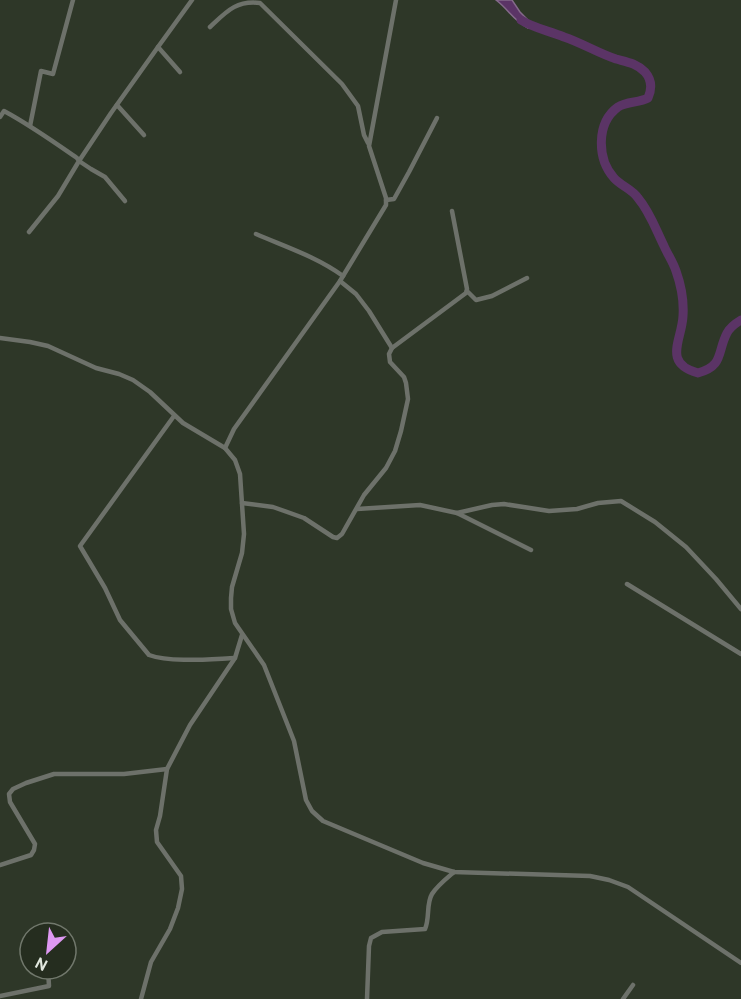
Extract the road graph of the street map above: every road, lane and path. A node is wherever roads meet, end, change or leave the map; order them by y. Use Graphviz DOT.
graph roads {
  1 [pos="73,0"];
  2 [pos="192,0"];
  3 [pos="396,0"];
  4 [pos="259,2"];
  5 [pos="210,27"];
  6 [pos="158,47"];
  7 [pos="180,72"];
  8 [pos="117,105"];
  9 [pos="0,117"];
  10 [pos="437,118"];
  11 [pos="30,126"];
  12 [pos="144,135"];
  13 [pos="369,146"];
  14 [pos="79,160"];
  15 [pos="386,200"];
  16 [pos="125,201"];
  17 [pos="452,211"];
  18 [pos="29,232"];
  19 [pos="256,234"];
  20 [pos="343,276"];
  21 [pos="527,278"];
  22 [pos="340,281"];
  23 [pos="467,291"];
  24 [pos="0,338"];
  25 [pos="392,348"];
  26 [pos="174,416"];
  27 [pos="225,448"];
  28 [pos="242,503"];
  29 [pos="357,509"];
  30 [pos="457,513"];
  31 [pos="531,550"];
  32 [pos="627,584"];
  33 [pos="741,609"];
  34 [pos="242,634"];
  35 [pos="741,654"];
  36 [pos="235,658"];
  37 [pos="168,769"];
  38 [pos="0,865"];
  39 [pos="454,872"];
  40 [pos="741,963"];
  41 [pos="49,981"];
  42 [pos="633,985"];
  43 [pos="0,996"];
  44 [pos="141,999"];
  45 [pos="367,999"];
  46 [pos="623,999"];
  1 -- 11 [label="street"];
  2 -- 6 [label="street"];
  3 -- 13 [label="street"];
  4 -- 5 [label="street"];
  4 -- 13 [label="street"];
  6 -- 7 [label="street"];
  6 -- 8 [label="street"];
  8 -- 12 [label="street"];
  8 -- 14 [label="street"];
  9 -- 11 [label="street"];
  10 -- 15 [label="street"];
  11 -- 14 [label="street"];
  13 -- 15 [label="street"];
  14 -- 16 [label="street"];
  14 -- 18 [label="street"];
  15 -- 20 [label="street"];
  17 -- 23 [label="street"];
  19 -- 20 [label="street"];
  20 -- 22 [label="street"];
  21 -- 23 [label="street"];
  22 -- 25 [label="street"];
  22 -- 27 [label="street"];
  23 -- 25 [label="street"];
  24 -- 26 [label="street"];
  25 -- 29 [label="street"];
  26 -- 27 [label="street"];
  26 -- 36 [label="street"];
  27 -- 28 [label="street"];
  28 -- 29 [label="street"];
  28 -- 34 [label="street"];
  29 -- 30 [label="street"];
  30 -- 31 [label="street"];
  30 -- 33 [label="street"];
  32 -- 35 [label="street"];
  34 -- 36 [label="street"];
  34 -- 39 [label="street"];
  36 -- 37 [label="street"];
  37 -- 38 [label="street"];
  37 -- 44 [label="street"];
  39 -- 40 [label="street"];
  39 -- 45 [label="street"];
  41 -- 43 [label="street"];
  42 -- 46 [label="street"];
}
